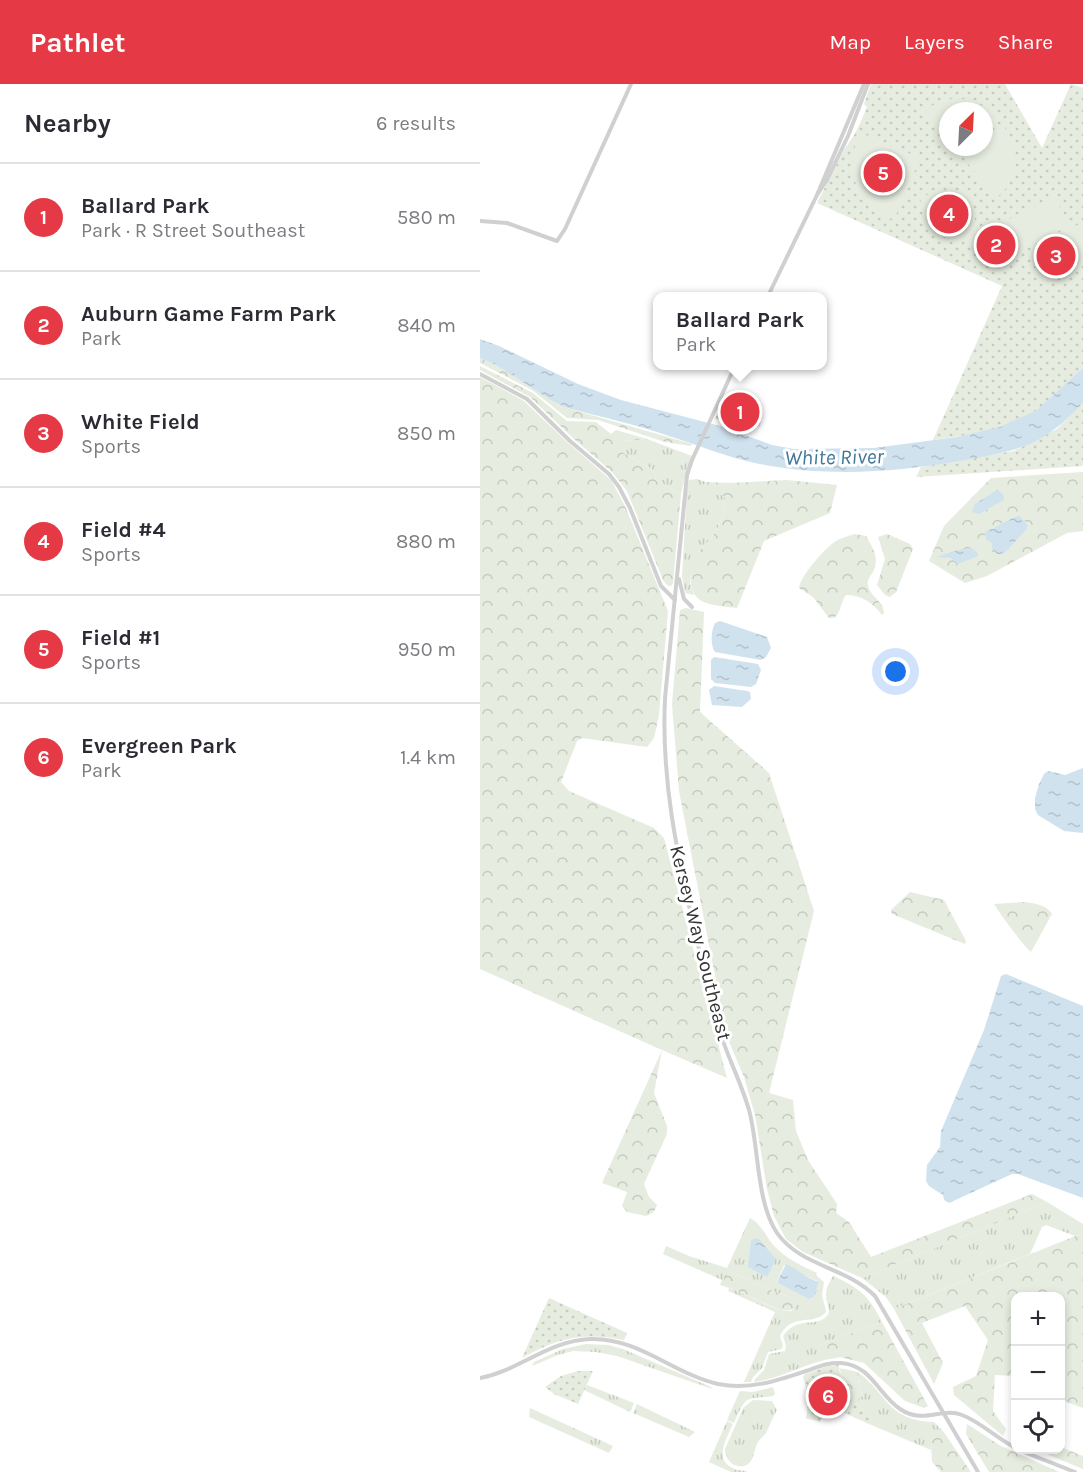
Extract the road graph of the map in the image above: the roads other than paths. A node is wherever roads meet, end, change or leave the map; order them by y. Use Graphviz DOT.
graph roads {
  1 [pos="631,84"];
  2 [pos="866,84"];
  3 [pos="480,220"];
  4 [pos="770,292"];
  5 [pos="733,370"];
  6 [pos="480,374"];
  7 [pos="678,571"];
  8 [pos="675,600"];
  9 [pos="692,607"];
  10 [pos="480,1378"];
  11 [pos="943,1414"];
  12 [pos="1011,1445"];
  13 [pos="1030,1454"];
  14 [pos="978,1472"];
  15 [pos="1075,1472"];
  1 -- 3 [label="street"];
  2 -- 4 [label="street"];
  5 -- 7 [label="street, Kersey Way Southeast"];
  6 -- 8 [label="street"];
  7 -- 8 [label="street, Kersey Way Southeast"];
  7 -- 9 [label="street"];
  8 -- 11 [label="street, Kersey Way Southeast"];
  10 -- 11 [label="street"];
  11 -- 12 [label="street"];
  11 -- 14 [label="street, Kersey Way Southeast"];
  13 -- 15 [label="street"];
}
